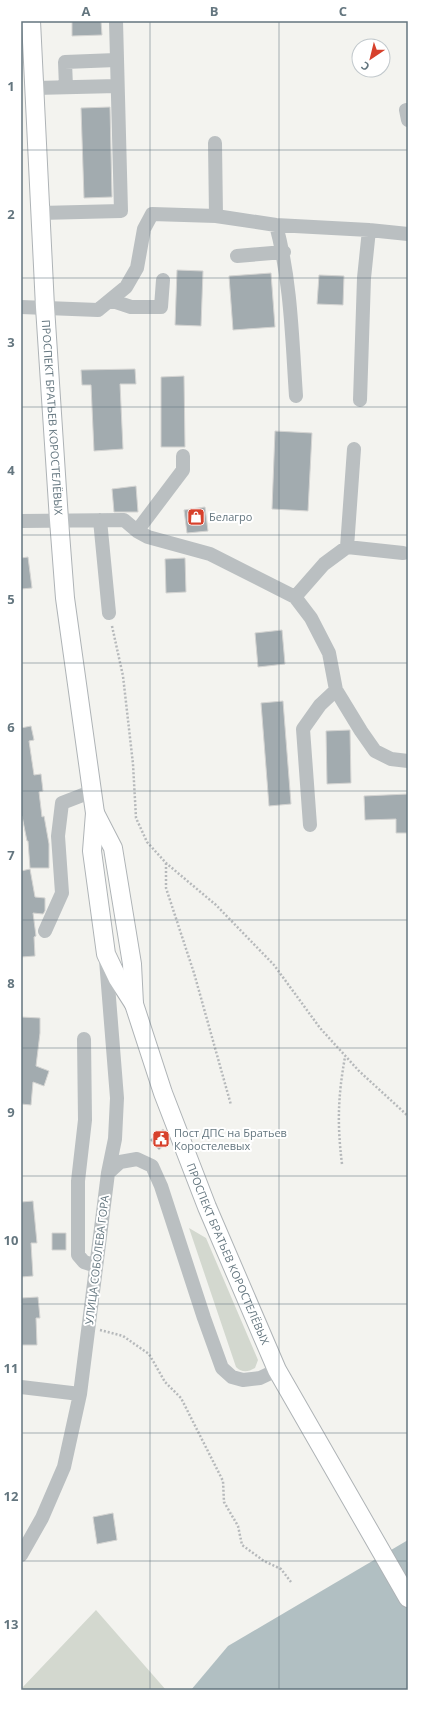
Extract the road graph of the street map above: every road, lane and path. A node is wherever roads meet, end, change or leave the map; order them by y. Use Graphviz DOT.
graph roads {
  1 [pos="31,21"];
  2 [pos="116,21"];
  3 [pos="116,60"];
  4 [pos="117,86"];
  5 [pos="66,87"];
  6 [pos="35,88"];
  7 [pos="215,143"];
  8 [pos="40,213"];
  9 [pos="216,216"];
  10 [pos="276,225"];
  11 [pos="368,230"];
  12 [pos="408,234"];
  13 [pos="284,252"];
  14 [pos="237,256"];
  15 [pos="163,280"];
  16 [pos="110,300"];
  17 [pos="21,307"];
  18 [pos="45,307"];
  19 [pos="296,396"];
  20 [pos="360,400"];
  21 [pos="354,449"];
  22 [pos="183,456"];
  23 [pos="59,520"];
  24 [pos="100,520"];
  25 [pos="21,521"];
  26 [pos="137,531"];
  27 [pos="347,547"];
  28 [pos="402,553"];
  29 [pos="295,596"];
  30 [pos="109,614"];
  31 [pos="336,690"];
  32 [pos="408,761"];
  33 [pos="93,791"];
  34 [pos="95,813"];
  35 [pos="310,825"];
  36 [pos="166,863"];
  37 [pos="45,931"];
  38 [pos="106,954"];
  39 [pos="134,1004"];
  40 [pos="84,1039"];
  41 [pos="345,1056"];
  42 [pos="231,1105"];
  43 [pos="408,1116"];
  44 [pos="342,1164"];
  45 [pos="108,1173"];
  46 [pos="96,1266"];
  47 [pos="88,1327"];
  48 [pos="277,1370"];
  49 [pos="21,1387"];
  50 [pos="80,1394"];
  51 [pos="21,1555"];
  52 [pos="291,1582"];
  53 [pos="408,1598"];
  1 -- 6 [label="main road, ПРОСПЕКТ БРАТЬЕВ КОРОСТЕЛЁВЫХ"];
  2 -- 3 [label="street"];
  3 -- 4 [label="street"];
  3 -- 5 [label="street"];
  4 -- 5 [label="street"];
  4 -- 8 [label="street"];
  5 -- 6 [label="street"];
  6 -- 8 [label="main road, ПРОСПЕКТ БРАТЬЕВ КОРОСТЕЛЁВЫХ"];
  7 -- 9 [label="street"];
  8 -- 18 [label="main road, ПРОСПЕКТ БРАТЬЕВ КОРОСТЕЛЁВЫХ"];
  9 -- 10 [label="street"];
  9 -- 16 [label="street"];
  10 -- 11 [label="street"];
  10 -- 13 [label="street"];
  11 -- 12 [label="street"];
  11 -- 20 [label="street"];
  13 -- 14 [label="street"];
  13 -- 19 [label="street"];
  15 -- 16 [label="street"];
  16 -- 18 [label="street"];
  17 -- 18 [label="street"];
  18 -- 23 [label="main road, ПРОСПЕКТ БРАТЬЕВ КОРОСТЕЛЁВЫХ"];
  21 -- 27 [label="street"];
  22 -- 26 [label="street"];
  23 -- 24 [label="street"];
  23 -- 25 [label="street"];
  23 -- 33 [label="main road, ПРОСПЕКТ БРАТЬЕВ КОРОСТЕЛЁВЫХ"];
  24 -- 26 [label="street"];
  24 -- 30 [label="street"];
  26 -- 29 [label="street"];
  27 -- 28 [label="street"];
  27 -- 29 [label="street"];
  29 -- 31 [label="street"];
  30 -- 36 [label="path"];
  31 -- 32 [label="street"];
  31 -- 35 [label="street"];
  33 -- 34 [label="main road, ПРОСПЕКТ БРАТЬЕВ КОРОСТЕЛЁВЫХ"];
  33 -- 37 [label="street"];
  34 -- 38 [label="main road, ПРОСПЕКТ БРАТЬЕВ КОРОСТЕЛЁВЫХ"];
  34 -- 39 [label="main road, ПРОСПЕКТ БРАТЬЕВ КОРОСТЕЛЁВЫХ"];
  36 -- 41 [label="path"];
  36 -- 42 [label="path"];
  38 -- 39 [label="main road, ПРОСПЕКТ БРАТЬЕВ КОРОСТЕЛЁВЫХ"];
  38 -- 45 [label="street, УЛИЦА СОБОЛЕВА ГОРА"];
  39 -- 48 [label="main road, ПРОСПЕКТ БРАТЬЕВ КОРОСТЕЛЁВЫХ"];
  40 -- 46 [label="street"];
  41 -- 43 [label="path"];
  41 -- 44 [label="path"];
  45 -- 46 [label="street, УЛИЦА СОБОЛЕВА ГОРА"];
  45 -- 48 [label="street"];
  46 -- 47 [label="street, УЛИЦА СОБОЛЕВА ГОРА"];
  47 -- 50 [label="street, УЛИЦА СОБОЛЕВА ГОРА"];
  47 -- 52 [label="path"];
  48 -- 53 [label="main road, ПРОСПЕКТ БРАТЬЕВ КОРОСТЕЛЁВЫХ"];
  49 -- 50 [label="street"];
  50 -- 51 [label="street, УЛИЦА СОБОЛЕВА ГОРА"];
}
